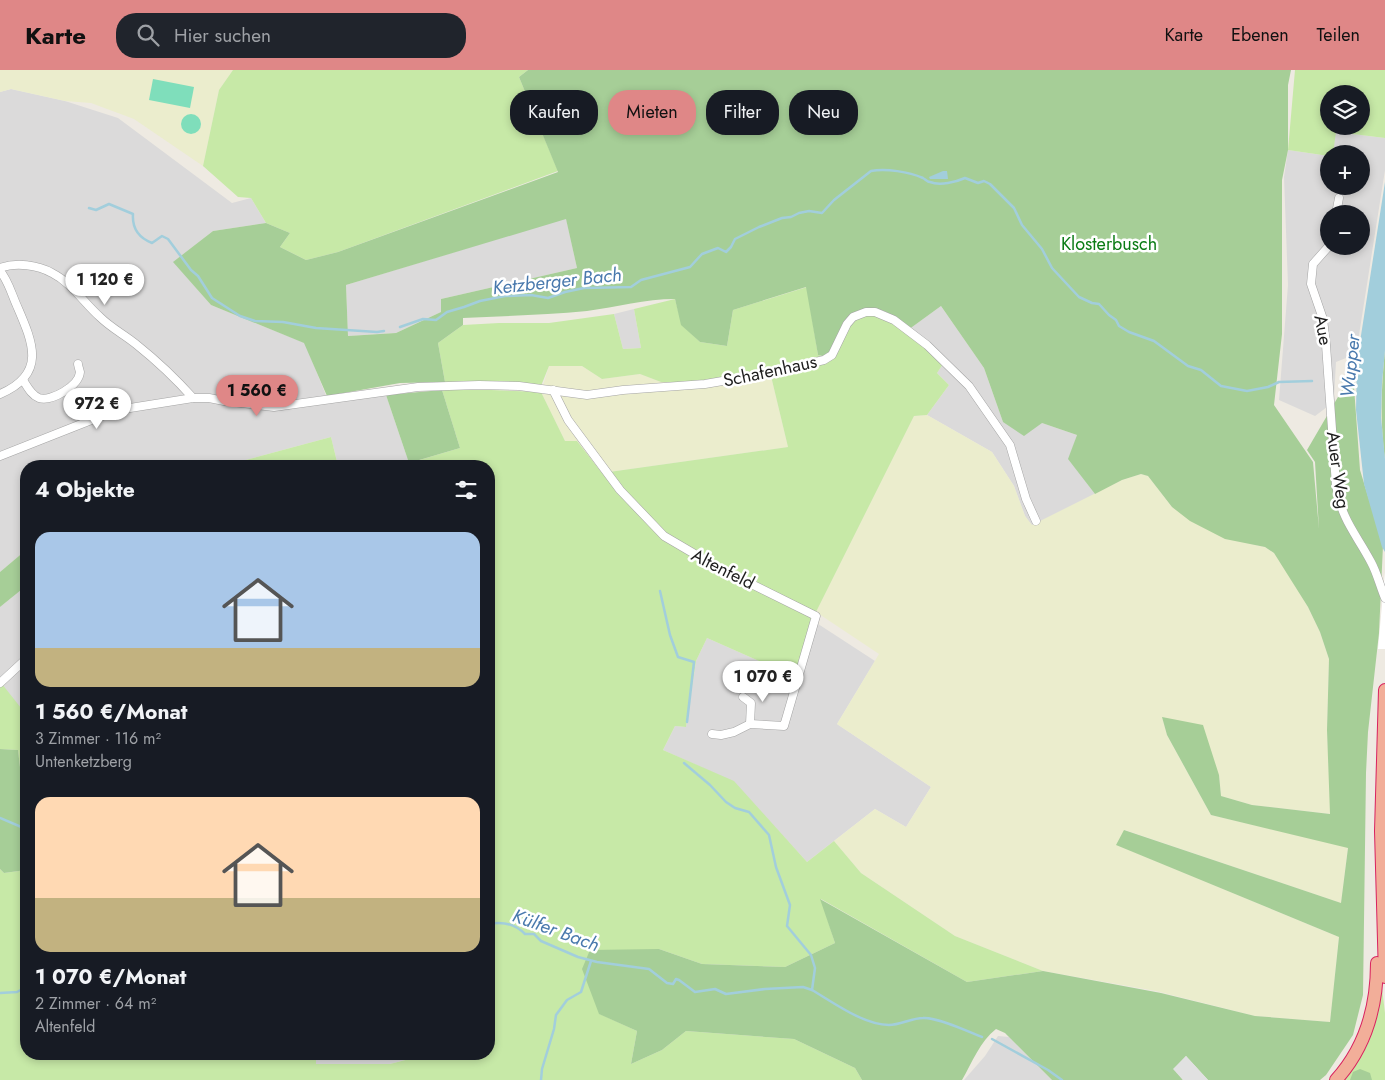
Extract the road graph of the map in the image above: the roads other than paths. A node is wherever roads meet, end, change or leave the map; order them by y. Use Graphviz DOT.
graph roads {
  1 [pos="1339,198"];
  2 [pos="1338,205"];
  3 [pos="1321,255"];
  4 [pos="0,269"];
  5 [pos="78,364"];
  6 [pos="23,380"];
  7 [pos="553,390"];
  8 [pos="0,394"];
  9 [pos="192,398"];
  10 [pos="1331,421"];
  11 [pos="0,456"];
  12 [pos="1036,521"];
  13 [pos="1385,598"];
  14 [pos="20,665"];
  15 [pos="0,683"];
  16 [pos="1385,690"];
  17 [pos="743,697"];
  18 [pos="750,724"];
  19 [pos="712,734"];
  20 [pos="1382,906"];
  21 [pos="1385,978"];
  22 [pos="1336,1080"];
  1 -- 2 [label="street"];
  3 -- 10 [label="street, Aue"];
  4 -- 6 [label="street"];
  4 -- 9 [label="street"];
  5 -- 6 [label="street"];
  6 -- 8 [label="street"];
  7 -- 9 [label="street, Schafenhaus"];
  7 -- 12 [label="street, Schafenhaus"];
  7 -- 18 [label="street, Altenfeld"];
  9 -- 11 [label="street, Schafenhaus"];
  10 -- 13 [label="street, Auer Weg"];
  14 -- 15 [label="street"];
  16 -- 20 [label="highway"];
  17 -- 18 [label="street"];
  18 -- 19 [label="street, Altenfeld"];
  20 -- 21 [label="highway"];
  20 -- 22 [label="highway"];
}
